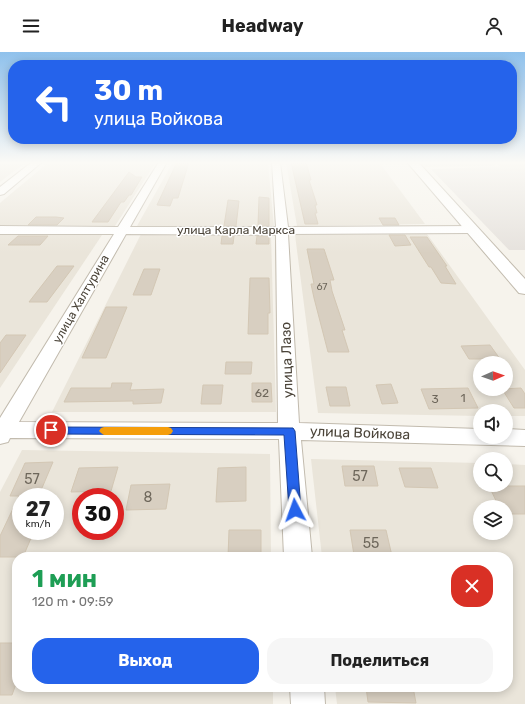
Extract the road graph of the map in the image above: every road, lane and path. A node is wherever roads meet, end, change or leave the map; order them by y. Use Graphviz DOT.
graph roads {
  1 [pos="144,192"];
  2 [pos="279,192"];
  3 [pos="439,192"];
  4 [pos="471,229"];
  5 [pos="0,230"];
  6 [pos="121,230"];
  7 [pos="282,231"];
  8 [pos="525,289"];
  9 [pos="289,431"];
  10 [pos="1,432"];
  11 [pos="473,437"];
  12 [pos="513,438"];
  13 [pos="525,438"];
  14 [pos="298,552"];
  15 [pos="307,692"];
  16 [pos="308,704"];
  1 -- 6 [label="street, улица Халтурина"];
  2 -- 7 [label="street, улица Лазо"];
  3 -- 4 [label="street"];
  4 -- 7 [label="street, улица Карла Маркса"];
  4 -- 8 [label="street"];
  5 -- 6 [label="street, улица Карла Маркса"];
  6 -- 7 [label="street, улица Карла Маркса"];
  6 -- 10 [label="street, улица Халтурина"];
  7 -- 9 [label="street, улица Лазо"];
  9 -- 10 [label="street, улица Войкова"];
  9 -- 11 [label="street, улица Войкова"];
  9 -- 14 [label="street, улица Лазо"];
  12 -- 13 [label="street, улица Войкова"];
  15 -- 16 [label="street"];
}
